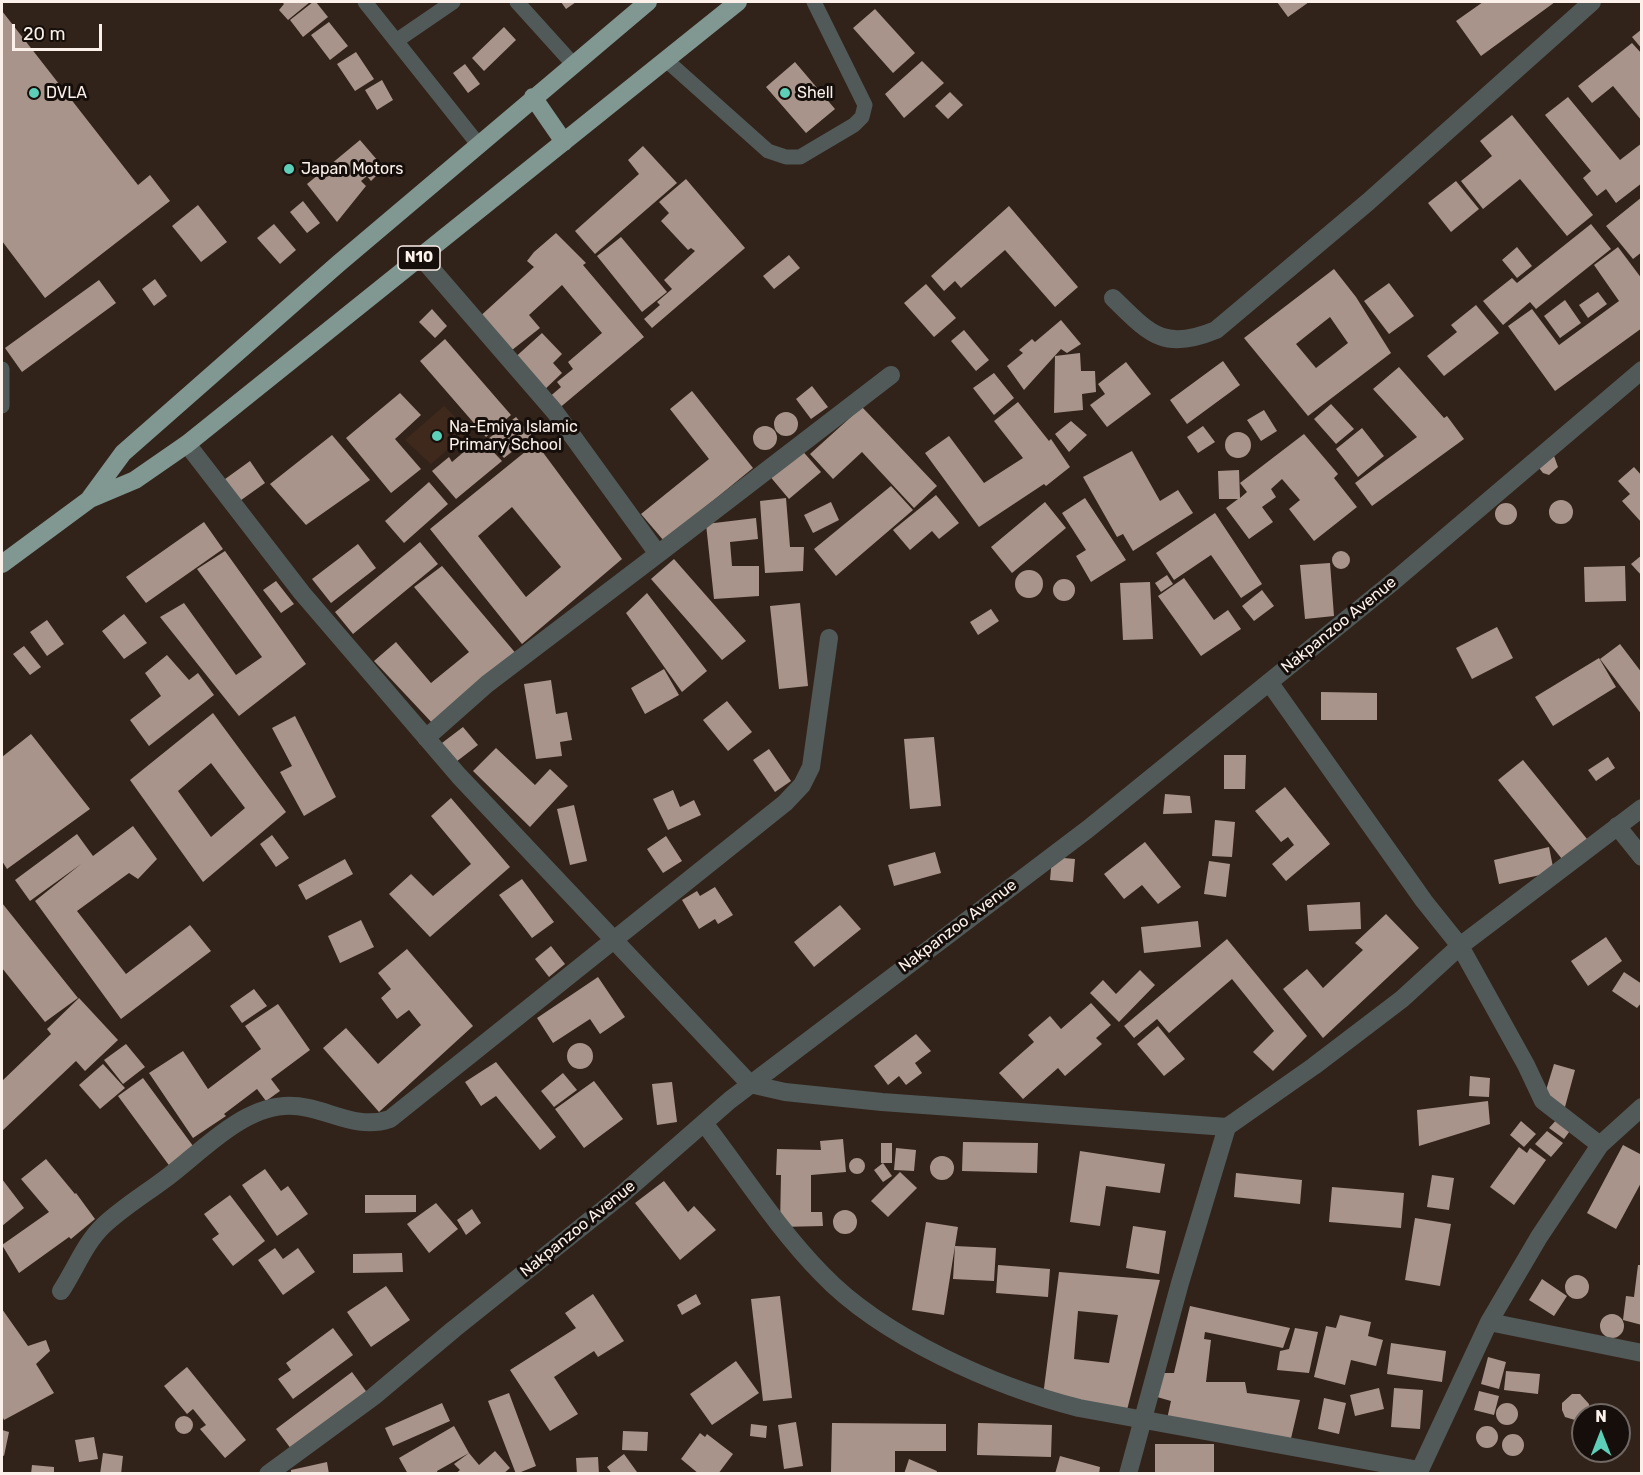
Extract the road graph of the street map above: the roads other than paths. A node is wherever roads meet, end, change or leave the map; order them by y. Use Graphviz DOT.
graph roads {
  1 [pos="365,2"];
  2 [pos="453,2"];
  3 [pos="517,2"];
  4 [pos="648,2"];
  5 [pos="738,2"];
  6 [pos="814,2"];
  7 [pos="1592,2"];
  8 [pos="396,41"];
  9 [pos="666,60"];
  10 [pos="573,64"];
  11 [pos="533,97"];
  12 [pos="564,142"];
  13 [pos="478,144"];
  14 [pos="421,257"];
  15 [pos="1113,298"];
  16 [pos="2,369"];
  17 [pos="1641,370"];
  18 [pos="891,375"];
  19 [pos="2,406"];
  20 [pos="187,444"];
  21 [pos="90,499"];
  22 [pos="658,554"];
  23 [pos="2,564"];
  24 [pos="829,638"];
  25 [pos="1269,682"];
  26 [pos="426,738"];
  27 [pos="1641,808"];
  28 [pos="1617,826"];
  29 [pos="1641,857"];
  30 [pos="614,941"];
  31 [pos="1460,946"];
  32 [pos="750,1084"];
  33 [pos="1641,1107"];
  34 [pos="704,1123"];
  35 [pos="1227,1127"];
  36 [pos="1600,1145"];
  37 [pos="61,1291"];
  38 [pos="1489,1322"];
  39 [pos="1641,1353"];
  40 [pos="1142,1420"];
  41 [pos="1418,1472"];
  42 [pos="268,1473"];
  43 [pos="1128,1473"];
  1 -- 8 [label="lane"];
  2 -- 8 [label="lane"];
  3 -- 10 [label="lane"];
  4 -- 10 [label="highway, N10"];
  5 -- 9 [label="highway, N10"];
  6 -- 9 [label="lane"];
  7 -- 15 [label="street"];
  8 -- 13 [label="lane"];
  9 -- 12 [label="highway, N10"];
  10 -- 11 [label="highway, N10"];
  11 -- 12 [label="highway"];
  11 -- 13 [label="highway, N10"];
  12 -- 14 [label="highway, N10"];
  13 -- 21 [label="highway, N10"];
  14 -- 20 [label="highway, N10"];
  14 -- 22 [label="street"];
  16 -- 19 [label="lane"];
  17 -- 25 [label="street, Nakpanzoo Avenue"];
  18 -- 22 [label="street"];
  20 -- 21 [label="highway, N10"];
  20 -- 26 [label="street"];
  21 -- 23 [label="highway, N10"];
  22 -- 26 [label="street"];
  24 -- 30 [label="street"];
  25 -- 31 [label="street"];
  25 -- 32 [label="street, Nakpanzoo Avenue"];
  26 -- 30 [label="street"];
  27 -- 28 [label="street"];
  28 -- 29 [label="street"];
  28 -- 31 [label="street"];
  30 -- 32 [label="street"];
  30 -- 37 [label="street"];
  31 -- 35 [label="street"];
  31 -- 36 [label="street"];
  32 -- 34 [label="street, Nakpanzoo Avenue"];
  32 -- 35 [label="street"];
  33 -- 36 [label="street"];
  34 -- 40 [label="street"];
  34 -- 42 [label="street, Nakpanzoo Avenue"];
  35 -- 40 [label="street"];
  36 -- 38 [label="street"];
  38 -- 39 [label="street"];
  38 -- 41 [label="street"];
  40 -- 41 [label="street"];
  40 -- 43 [label="street"];
}
